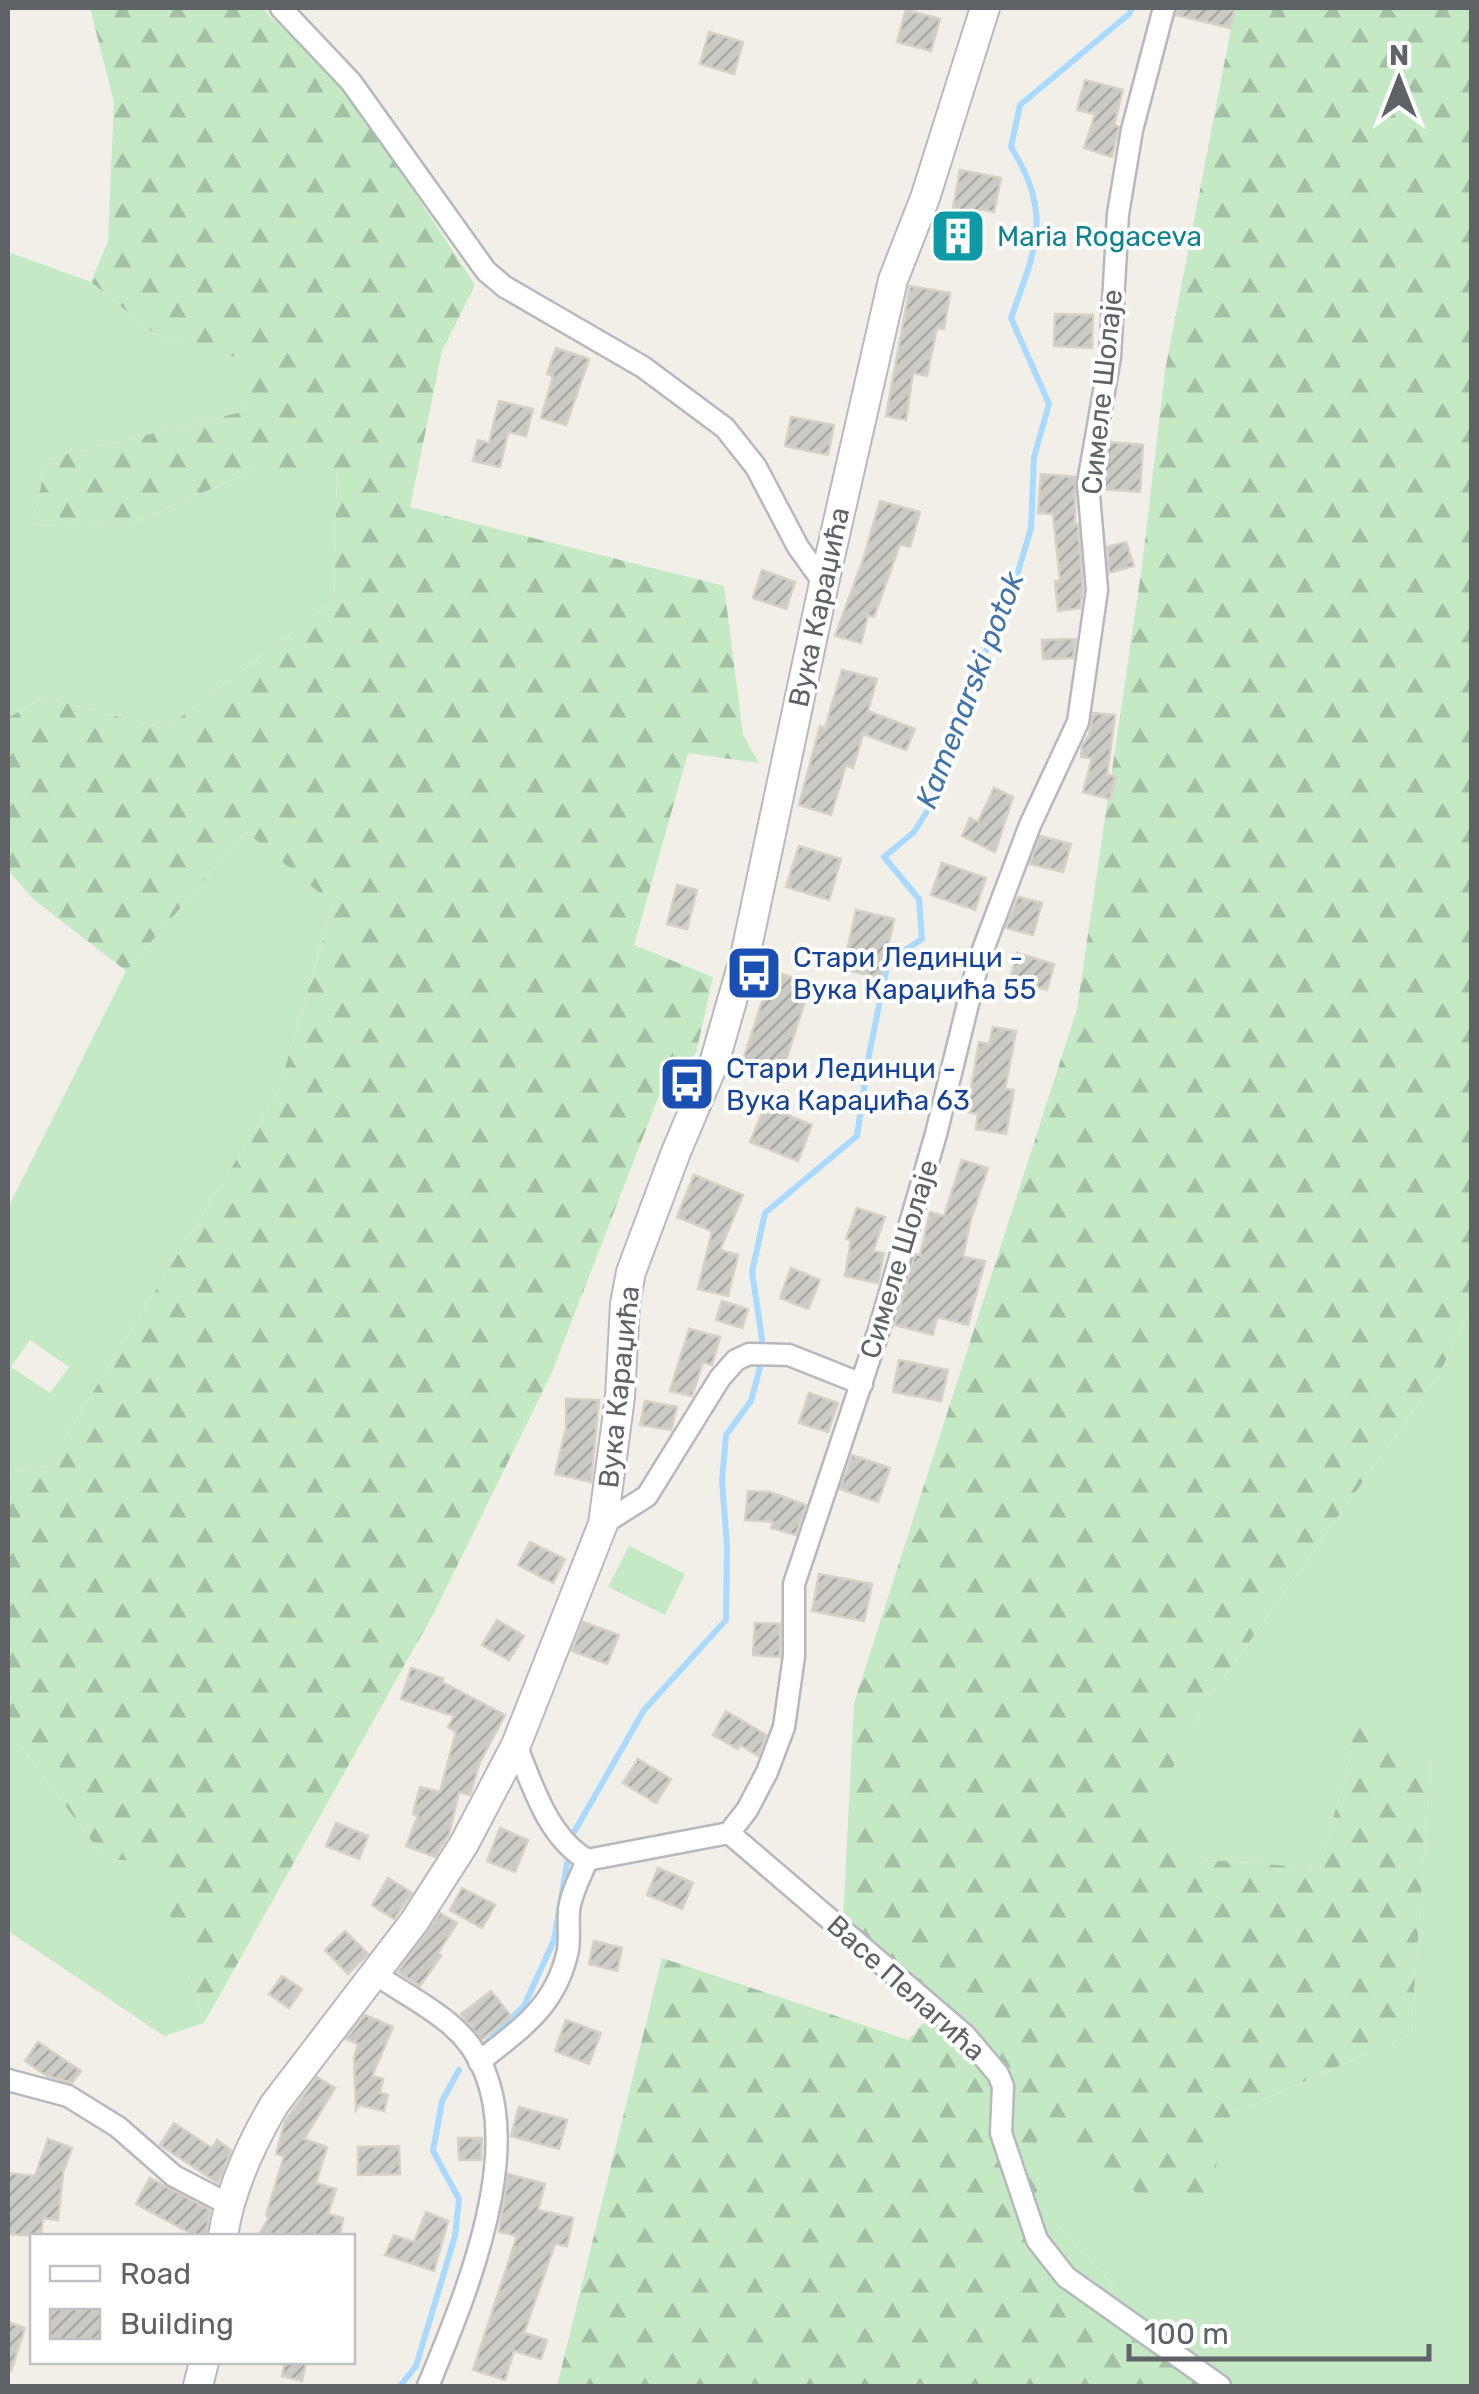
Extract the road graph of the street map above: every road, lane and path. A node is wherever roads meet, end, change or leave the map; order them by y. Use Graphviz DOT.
graph roads {
  1 [pos="281,8"];
  2 [pos="985,8"];
  3 [pos="1164,8"];
  4 [pos="824,583"];
  5 [pos="862,1384"];
  6 [pos="603,1524"];
  7 [pos="516,1745"];
  8 [pos="729,1834"];
  9 [pos="587,1860"];
  10 [pos="374,1974"];
  11 [pos="480,2062"];
  12 [pos="8,2080"];
  13 [pos="228,2204"];
  14 [pos="223,2234"];
  15 [pos="428,2386"];
  16 [pos="1220,2386"];
  1 -- 4 [label="street"];
  2 -- 4 [label="street, Вука Караџића"];
  3 -- 5 [label="street, Симеле Шолаје"];
  4 -- 6 [label="street, Вука Караџића"];
  5 -- 6 [label="street"];
  5 -- 8 [label="street, Симеле Шолаје"];
  6 -- 7 [label="street, Вука Караџића"];
  7 -- 9 [label="street"];
  7 -- 10 [label="street, Вука Караџића"];
  8 -- 9 [label="street"];
  8 -- 16 [label="street, Васе Пелагића"];
  9 -- 11 [label="street"];
  10 -- 11 [label="street"];
  10 -- 13 [label="street, Вука Караџића"];
  11 -- 15 [label="street"];
  12 -- 13 [label="street"];
  13 -- 14 [label="street, Вука Караџића"];
}
